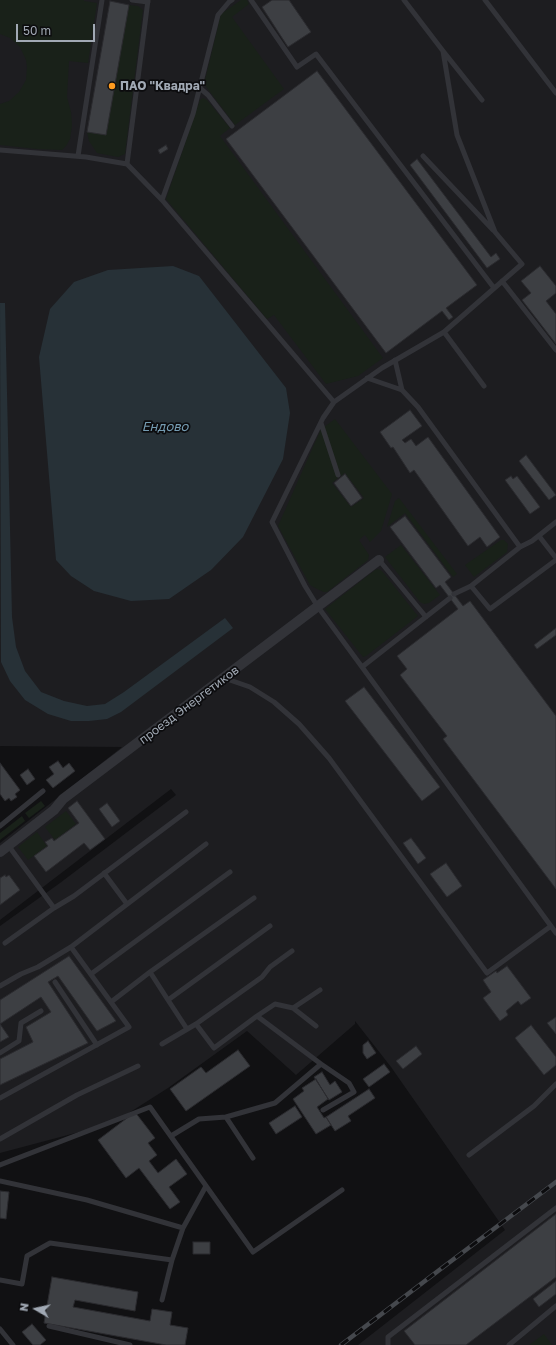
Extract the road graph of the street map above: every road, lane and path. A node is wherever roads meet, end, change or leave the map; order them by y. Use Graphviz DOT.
graph roads {
  1 [pos="102,0"];
  2 [pos="132,0"];
  3 [pos="232,0"];
  4 [pos="251,0"];
  5 [pos="404,0"];
  6 [pos="485,0"];
  7 [pos="148,1"];
  8 [pos="442,51"];
  9 [pos="201,89"];
  10 [pos="556,93"];
  11 [pos="482,100"];
  12 [pos="232,126"];
  13 [pos="0,150"];
  14 [pos="78,156"];
  15 [pos="423,156"];
  16 [pos="127,164"];
  17 [pos="162,200"];
  18 [pos="495,232"];
  19 [pos="502,281"];
  20 [pos="494,288"];
  21 [pos="444,332"];
  22 [pos="556,350"];
  23 [pos="395,360"];
  24 [pos="367,378"];
  25 [pos="484,386"];
  26 [pos="402,390"];
  27 [pos="334,402"];
  28 [pos="321,423"];
  29 [pos="338,475"];
  30 [pos="556,522"];
  31 [pos="539,536"];
  32 [pos="520,547"];
  33 [pos="556,559"];
  34 [pos="379,560"];
  35 [pos="471,586"];
  36 [pos="318,607"];
  37 [pos="426,617"];
  38 [pos="362,667"];
  39 [pos="224,678"];
  40 [pos="44,791"];
  41 [pos="186,812"];
  42 [pos="0,826"];
  43 [pos="206,844"];
  44 [pos="8,845"];
  45 [pos="0,852"];
  46 [pos="230,872"];
  47 [pos="104,873"];
  48 [pos="254,898"];
  49 [pos="127,904"];
  50 [pos="54,908"];
  51 [pos="270,926"];
  52 [pos="551,926"];
  53 [pos="556,933"];
  54 [pos="5,943"];
  55 [pos="71,947"];
  56 [pos="292,951"];
  57 [pos="150,972"];
  58 [pos="91,974"];
  59 [pos="55,982"];
  60 [pos="0,986"];
  61 [pos="320,990"];
  62 [pos="168,1000"];
  63 [pos="111,1002"];
  64 [pos="293,1008"];
  65 [pos="41,1011"];
  66 [pos="257,1016"];
  67 [pos="196,1024"];
  68 [pos="316,1026"];
  69 [pos="188,1029"];
  70 [pos="162,1044"];
  71 [pos="97,1045"];
  72 [pos="0,1053"];
  73 [pos="321,1064"];
  74 [pos="138,1066"];
  75 [pos="556,1084"];
  76 [pos="0,1098"];
  77 [pos="323,1110"];
  78 [pos="226,1118"];
  79 [pos="171,1136"];
  80 [pos="0,1140"];
  81 [pos="469,1155"];
  82 [pos="253,1158"];
  83 [pos="0,1165"];
  84 [pos="0,1181"];
  85 [pos="206,1186"];
  86 [pos="342,1190"];
  87 [pos="556,1208"];
  88 [pos="183,1228"];
  89 [pos="172,1260"];
  90 [pos="0,1280"];
  91 [pos="162,1300"];
  92 [pos="556,1306"];
  93 [pos="49,1326"];
  94 [pos="0,1329"];
  95 [pos="13,1345"];
  96 [pos="130,1345"];
  97 [pos="388,1345"];
  98 [pos="508,1345"];
  1 -- 14 [label="lane"];
  2 -- 7 [label="lane"];
  3 -- 9 [label="lane"];
  4 -- 20 [label="lane"];
  5 -- 8 [label="lane"];
  6 -- 10 [label="lane"];
  7 -- 16 [label="lane"];
  8 -- 11 [label="lane"];
  8 -- 18 [label="lane"];
  9 -- 12 [label="lane"];
  9 -- 17 [label="lane"];
  13 -- 14 [label="lane"];
  14 -- 16 [label="lane"];
  15 -- 18 [label="lane"];
  16 -- 17 [label="lane"];
  17 -- 27 [label="lane"];
  18 -- 19 [label="lane"];
  19 -- 20 [label="lane"];
  19 -- 22 [label="lane"];
  20 -- 21 [label="lane"];
  21 -- 23 [label="lane"];
  21 -- 25 [label="lane"];
  23 -- 24 [label="lane"];
  23 -- 26 [label="lane"];
  24 -- 26 [label="lane"];
  24 -- 27 [label="lane"];
  26 -- 32 [label="lane"];
  27 -- 28 [label="lane"];
  28 -- 29 [label="lane"];
  28 -- 36 [label="lane"];
  30 -- 31 [label="lane"];
  31 -- 32 [label="lane"];
  31 -- 33 [label="lane"];
  32 -- 35 [label="lane"];
  33 -- 35 [label="lane"];
  34 -- 36 [label="street, проезд Энергетиков"];
  34 -- 37 [label="lane"];
  35 -- 37 [label="lane"];
  36 -- 38 [label="lane"];
  36 -- 39 [label="street, проезд Энергетиков"];
  37 -- 38 [label="lane"];
  38 -- 52 [label="lane"];
  39 -- 44 [label="street, проезд Энергетиков"];
  39 -- 52 [label="lane"];
  40 -- 42 [label="lane"];
  41 -- 47 [label="lane"];
  43 -- 49 [label="lane"];
  44 -- 45 [label="street, проезд Энергетиков"];
  44 -- 50 [label="lane"];
  46 -- 58 [label="lane"];
  47 -- 49 [label="lane"];
  47 -- 50 [label="lane"];
  48 -- 57 [label="lane"];
  49 -- 55 [label="lane"];
  50 -- 54 [label="lane"];
  51 -- 62 [label="lane"];
  52 -- 53 [label="lane"];
  55 -- 58 [label="lane"];
  55 -- 60 [label="lane"];
  56 -- 67 [label="lane"];
  57 -- 62 [label="lane"];
  57 -- 63 [label="lane"];
  58 -- 63 [label="lane"];
  59 -- 71 [label="lane"];
  61 -- 64 [label="lane"];
  62 -- 69 [label="lane"];
  63 -- 71 [label="lane"];
  64 -- 66 [label="lane"];
  64 -- 68 [label="lane"];
  65 -- 72 [label="lane"];
  66 -- 67 [label="lane"];
  66 -- 73 [label="lane"];
  67 -- 69 [label="lane"];
  69 -- 70 [label="lane"];
  71 -- 76 [label="lane"];
  73 -- 77 [label="lane"];
  73 -- 78 [label="lane"];
  74 -- 80 [label="lane"];
  75 -- 81 [label="lane"];
  78 -- 79 [label="lane"];
  78 -- 82 [label="lane"];
  79 -- 83 [label="lane"];
  79 -- 85 [label="lane"];
  84 -- 88 [label="lane"];
  85 -- 86 [label="lane"];
  85 -- 88 [label="lane"];
  87 -- 97 [label="lane"];
  88 -- 89 [label="lane"];
  89 -- 90 [label="lane"];
  89 -- 91 [label="lane"];
  92 -- 98 [label="lane"];
  93 -- 96 [label="lane"];
  94 -- 95 [label="lane"];
}
